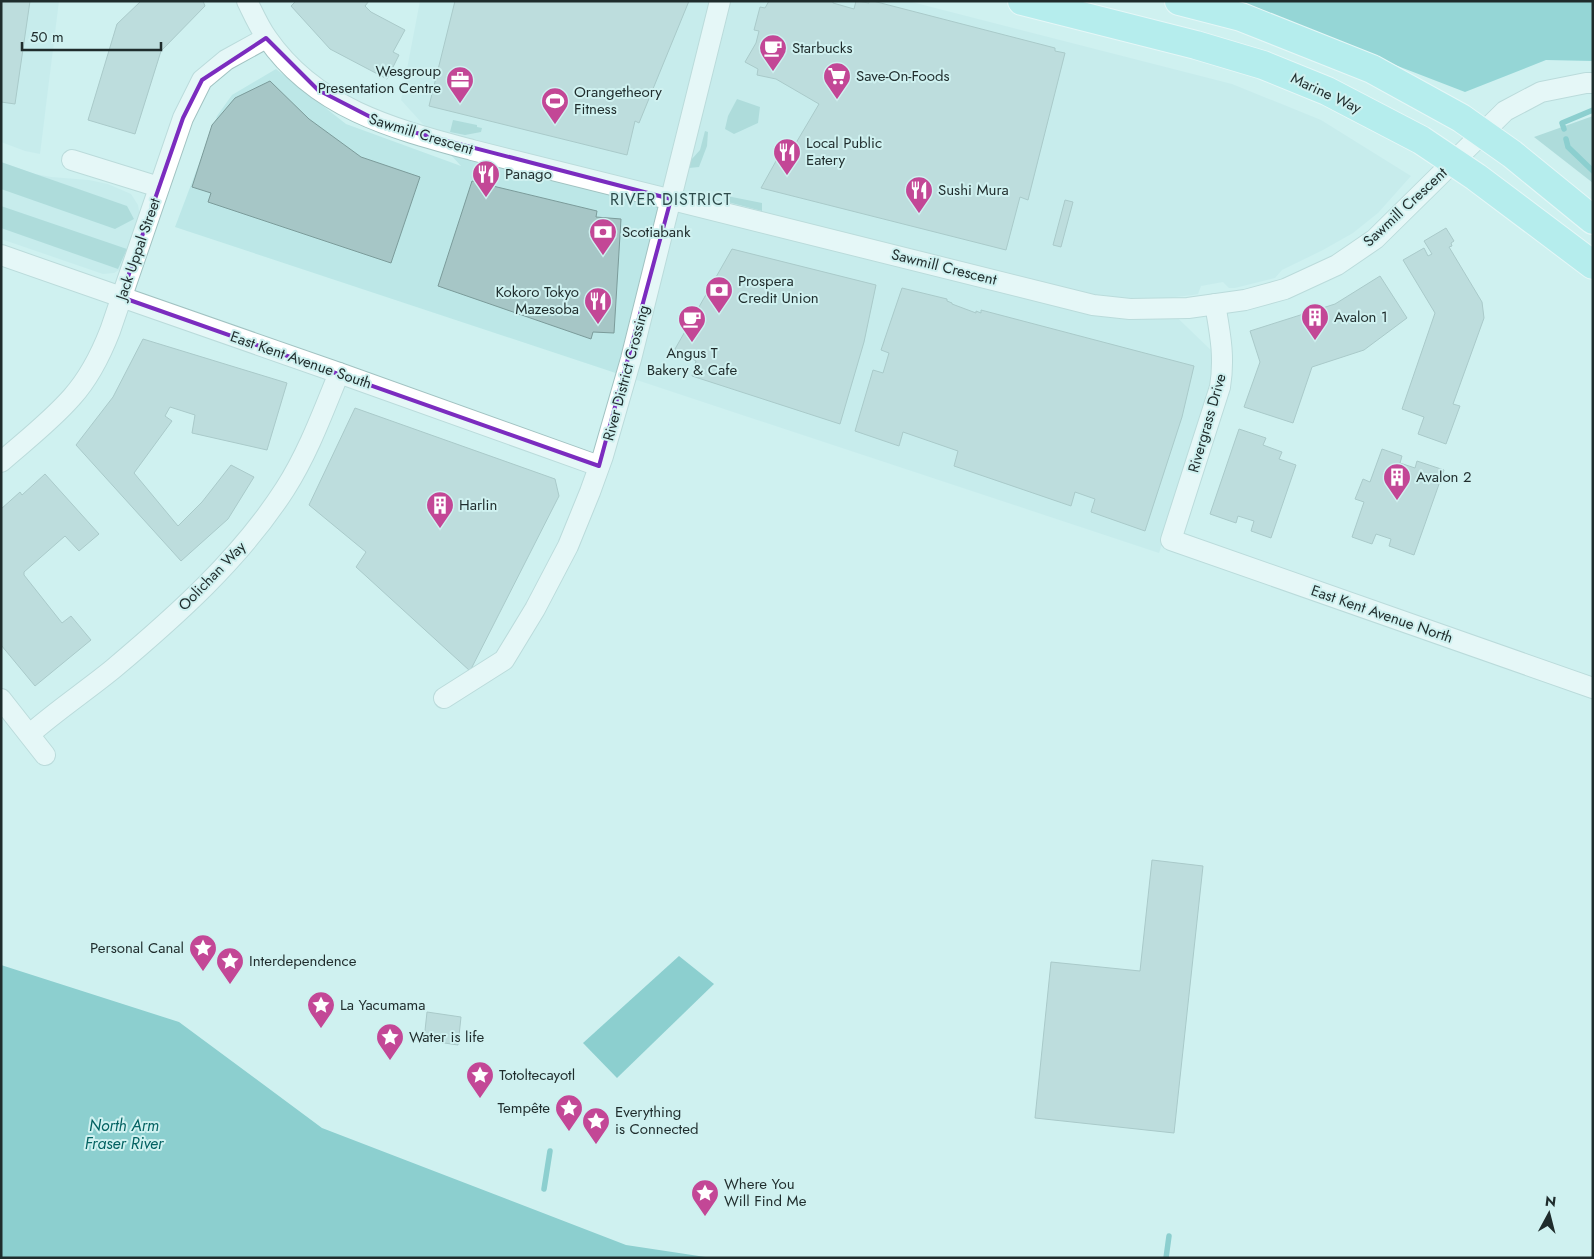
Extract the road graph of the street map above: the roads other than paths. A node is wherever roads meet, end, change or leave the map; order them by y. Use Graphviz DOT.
graph roads {
  1 [pos="247,1"];
  2 [pos="720,1"];
  3 [pos="1022,1"];
  4 [pos="1179,1"];
  5 [pos="266,38"];
  6 [pos="1593,83"];
  7 [pos="1482,133"];
  8 [pos="72,160"];
  9 [pos="1454,162"];
  10 [pos="158,187"];
  11 [pos="671,199"];
  12 [pos="1593,220"];
  13 [pos="1,255"];
  14 [pos="1593,265"];
  15 [pos="121,297"];
  16 [pos="1215,304"];
  17 [pos="339,373"];
  18 [pos="1,462"];
  19 [pos="599,466"];
  20 [pos="1171,540"];
  21 [pos="1593,688"];
  22 [pos="444,698"];
  23 [pos="1,699"];
  24 [pos="30,734"];
  25 [pos="45,755"];
  1 -- 5 [label="street, Sawmill Crescent"];
  2 -- 11 [label="street, River District Crossing"];
  3 -- 9 [label="main road, Marine Way"];
  4 -- 7 [label="main road"];
  5 -- 10 [label="street, Jack Uppal Street"];
  5 -- 11 [label="street, Sawmill Crescent"];
  6 -- 7 [label="street, Sawmill Crescent"];
  7 -- 9 [label="street, Sawmill Crescent"];
  7 -- 12 [label="main road"];
  8 -- 10 [label="street"];
  9 -- 14 [label="main road, Marine Way"];
  9 -- 16 [label="street, Sawmill Crescent"];
  10 -- 15 [label="street, Jack Uppal Street"];
  11 -- 16 [label="street, Sawmill Crescent"];
  11 -- 19 [label="street, River District Crossing"];
  13 -- 15 [label="street, East Kent Avenue South"];
  15 -- 17 [label="street, East Kent Avenue South"];
  15 -- 18 [label="street, Jack Uppal Street"];
  16 -- 20 [label="street, Rivergrass Drive"];
  17 -- 19 [label="street, East Kent Avenue South"];
  17 -- 24 [label="street, Oolichan Way"];
  19 -- 22 [label="street, River District Crossing"];
  20 -- 21 [label="street, East Kent Avenue North"];
  23 -- 24 [label="street"];
  24 -- 25 [label="street"];
}
